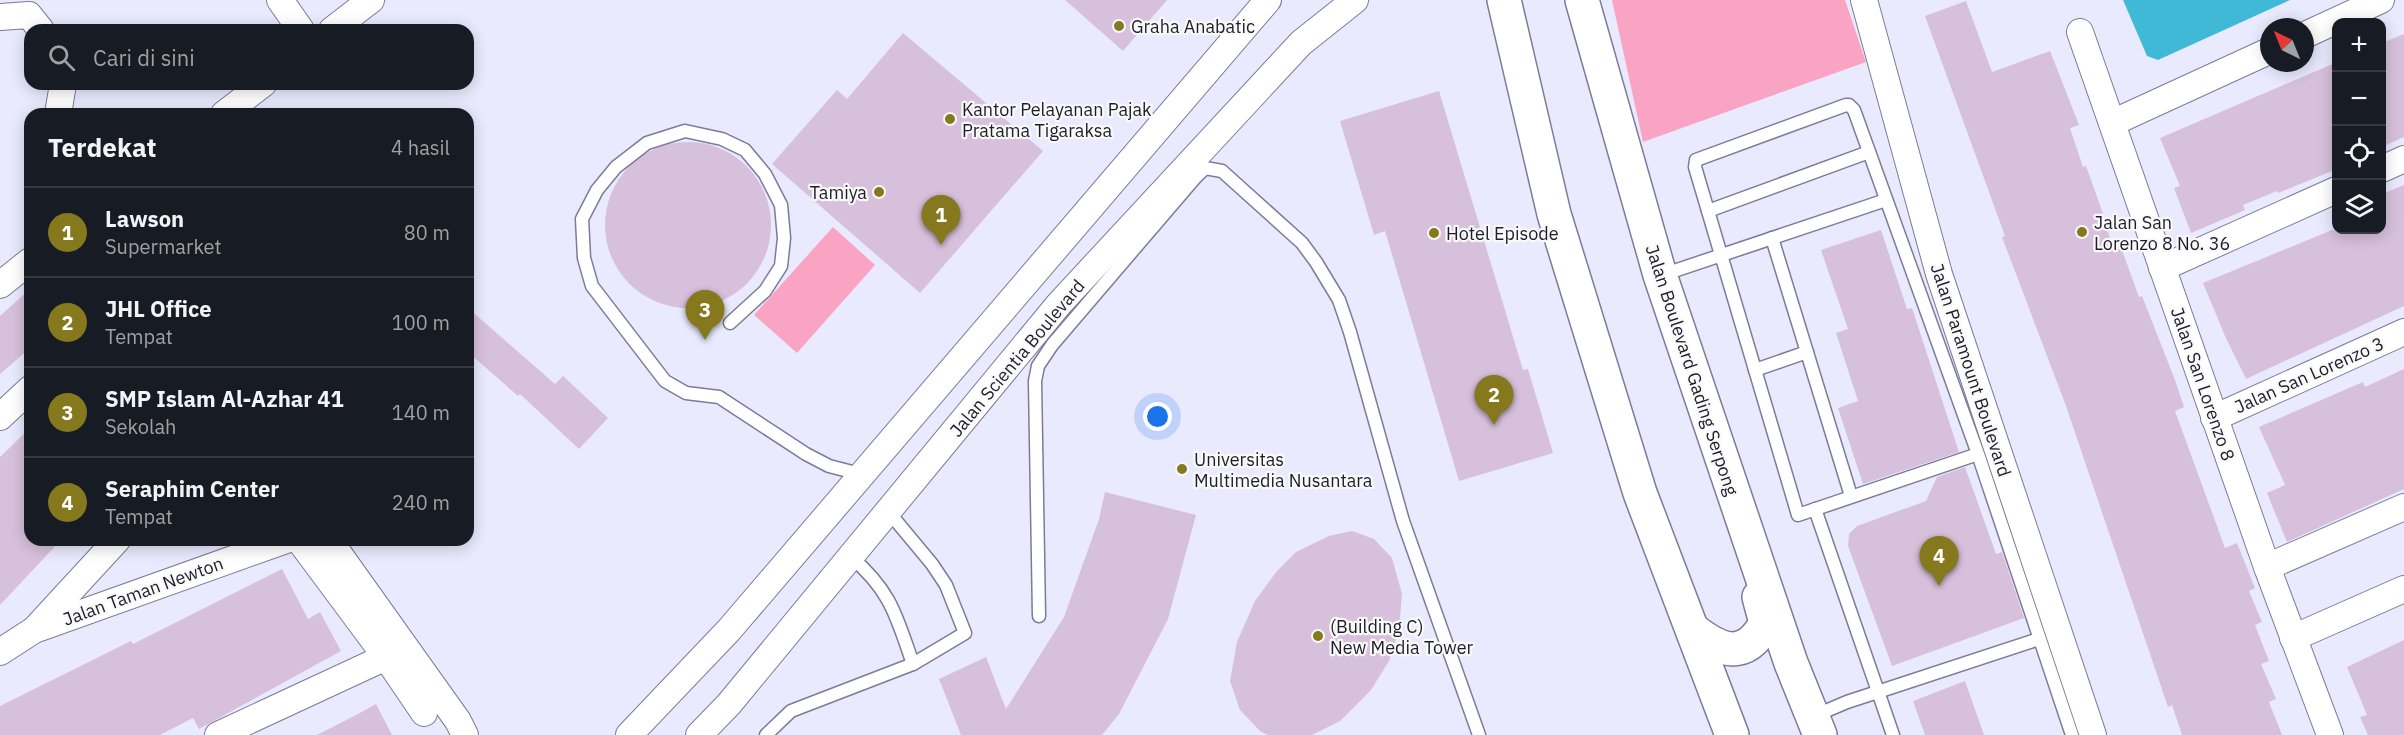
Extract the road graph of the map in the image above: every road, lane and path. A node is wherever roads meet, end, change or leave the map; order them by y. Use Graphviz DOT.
graph roads {
  1 [pos="280,0"];
  2 [pos="1355,0"];
  3 [pos="1504,0"];
  4 [pos="1581,0"];
  5 [pos="1864,0"];
  6 [pos="2381,0"];
  7 [pos="367,1"];
  8 [pos="1258,4"];
  9 [pos="0,17"];
  10 [pos="36,24"];
  11 [pos="297,24"];
  12 [pos="339,24"];
  13 [pos="2314,31"];
  14 [pos="2080,32"];
  15 [pos="2260,55"];
  16 [pos="62,90"];
  17 [pos="255,90"];
  18 [pos="59,108"];
  19 [pos="232,108"];
  20 [pos="2112,123"];
  21 [pos="1869,152"];
  22 [pos="2404,159"];
  23 [pos="2386,167"];
  24 [pos="2332,192"];
  25 [pos="1886,200"];
  26 [pos="1708,211"];
  27 [pos="1772,238"];
  28 [pos="1721,255"];
  29 [pos="24,265"];
  30 [pos="2162,268"];
  31 [pos="1660,275"];
  32 [pos="2,278"];
  33 [pos="730,323"];
  34 [pos="2404,332"];
  35 [pos="1807,352"];
  36 [pos="1755,370"];
  37 [pos="24,394"];
  38 [pos="0,417"];
  39 [pos="2214,418"];
  40 [pos="1977,454"];
  41 [pos="860,474"];
  42 [pos="1731,491"];
  43 [pos="1851,496"];
  44 [pos="2404,507"];
  45 [pos="1815,509"];
  46 [pos="888,510"];
  47 [pos="111,546"];
  48 [pos="269,546"];
  49 [pos="303,546"];
  50 [pos="333,546"];
  51 [pos="850,556"];
  52 [pos="2267,567"];
  53 [pos="2404,589"];
  54 [pos="1039,616"];
  55 [pos="1692,629"];
  56 [pos="34,630"];
  57 [pos="2293,638"];
  58 [pos="2039,639"];
  59 [pos="0,652"];
  60 [pos="386,657"];
  61 [pos="1791,663"];
  62 [pos="913,664"];
  63 [pos="1877,693"];
  64 [pos="424,713"];
  65 [pos="1816,726"];
  66 [pos="218,735"];
  67 [pos="465,735"];
  68 [pos="629,735"];
  69 [pos="699,735"];
  70 [pos="766,735"];
  71 [pos="1479,735"];
  72 [pos="1732,735"];
  73 [pos="1746,735"];
  74 [pos="1893,735"];
  75 [pos="2072,735"];
  76 [pos="2093,735"];
  77 [pos="2330,735"];
  1 -- 11 [label="street"];
  2 -- 46 [label="street, Jalan Scientia Boulevard"];
  3 -- 55 [label="main road"];
  4 -- 31 [label="main road, Jalan Boulevard Gading Serpong"];
  5 -- 76 [label="street, Jalan Paramount Boulevard"];
  6 -- 13 [label="street"];
  7 -- 12 [label="street"];
  8 -- 41 [label="street"];
  9 -- 10 [label="street"];
  14 -- 20 [label="street, Jalan San Lorenzo 8"];
  15 -- 20 [label="street"];
  16 -- 18 [label="street"];
  17 -- 19 [label="street"];
  20 -- 30 [label="street, Jalan San Lorenzo 8"];
  21 -- 25 [label="lane"];
  21 -- 26 [label="lane"];
  21 -- 26 [label="lane"];
  22 -- 23 [label="street"];
  24 -- 30 [label="street"];
  25 -- 27 [label="lane"];
  25 -- 40 [label="lane"];
  26 -- 28 [label="lane"];
  27 -- 28 [label="lane"];
  27 -- 35 [label="lane"];
  28 -- 31 [label="lane"];
  28 -- 36 [label="lane"];
  29 -- 32 [label="street"];
  30 -- 39 [label="street, Jalan San Lorenzo 8"];
  31 -- 42 [label="main road, Jalan Boulevard Gading Serpong"];
  33 -- 41 [label="lane"];
  34 -- 39 [label="street, Jalan San Lorenzo 3"];
  35 -- 36 [label="lane"];
  35 -- 43 [label="lane"];
  36 -- 45 [label="lane"];
  37 -- 38 [label="street"];
  39 -- 52 [label="street, Jalan San Lorenzo 8"];
  40 -- 43 [label="lane"];
  40 -- 58 [label="lane"];
  41 -- 68 [label="street"];
  42 -- 55 [label="main road"];
  42 -- 61 [label="main road, Jalan Boulevard Gading Serpong"];
  43 -- 45 [label="lane"];
  44 -- 52 [label="street"];
  45 -- 63 [label="lane"];
  46 -- 51 [label="street, Jalan Scientia Boulevard"];
  46 -- 62 [label="lane"];
  47 -- 56 [label="street, Jalan Taman Newton"];
  48 -- 56 [label="street, Jalan Taman Newton"];
  49 -- 60 [label="street"];
  50 -- 67 [label="street"];
  51 -- 62 [label="lane"];
  51 -- 69 [label="street, Jalan Scientia Boulevard"];
  52 -- 57 [label="street, Jalan San Lorenzo 8"];
  53 -- 57 [label="street"];
  54 -- 71 [label="lane"];
  55 -- 72 [label="main road"];
  56 -- 59 [label="street, Jalan Taman Newton"];
  57 -- 77 [label="street, Jalan San Lorenzo 8"];
  58 -- 63 [label="lane"];
  58 -- 75 [label="lane"];
  60 -- 64 [label="street"];
  60 -- 66 [label="street"];
  61 -- 65 [label="main road, Jalan Boulevard Gading Serpong"];
  61 -- 73 [label="main road"];
  62 -- 70 [label="lane"];
  63 -- 65 [label="lane"];
  63 -- 74 [label="lane"];
}
